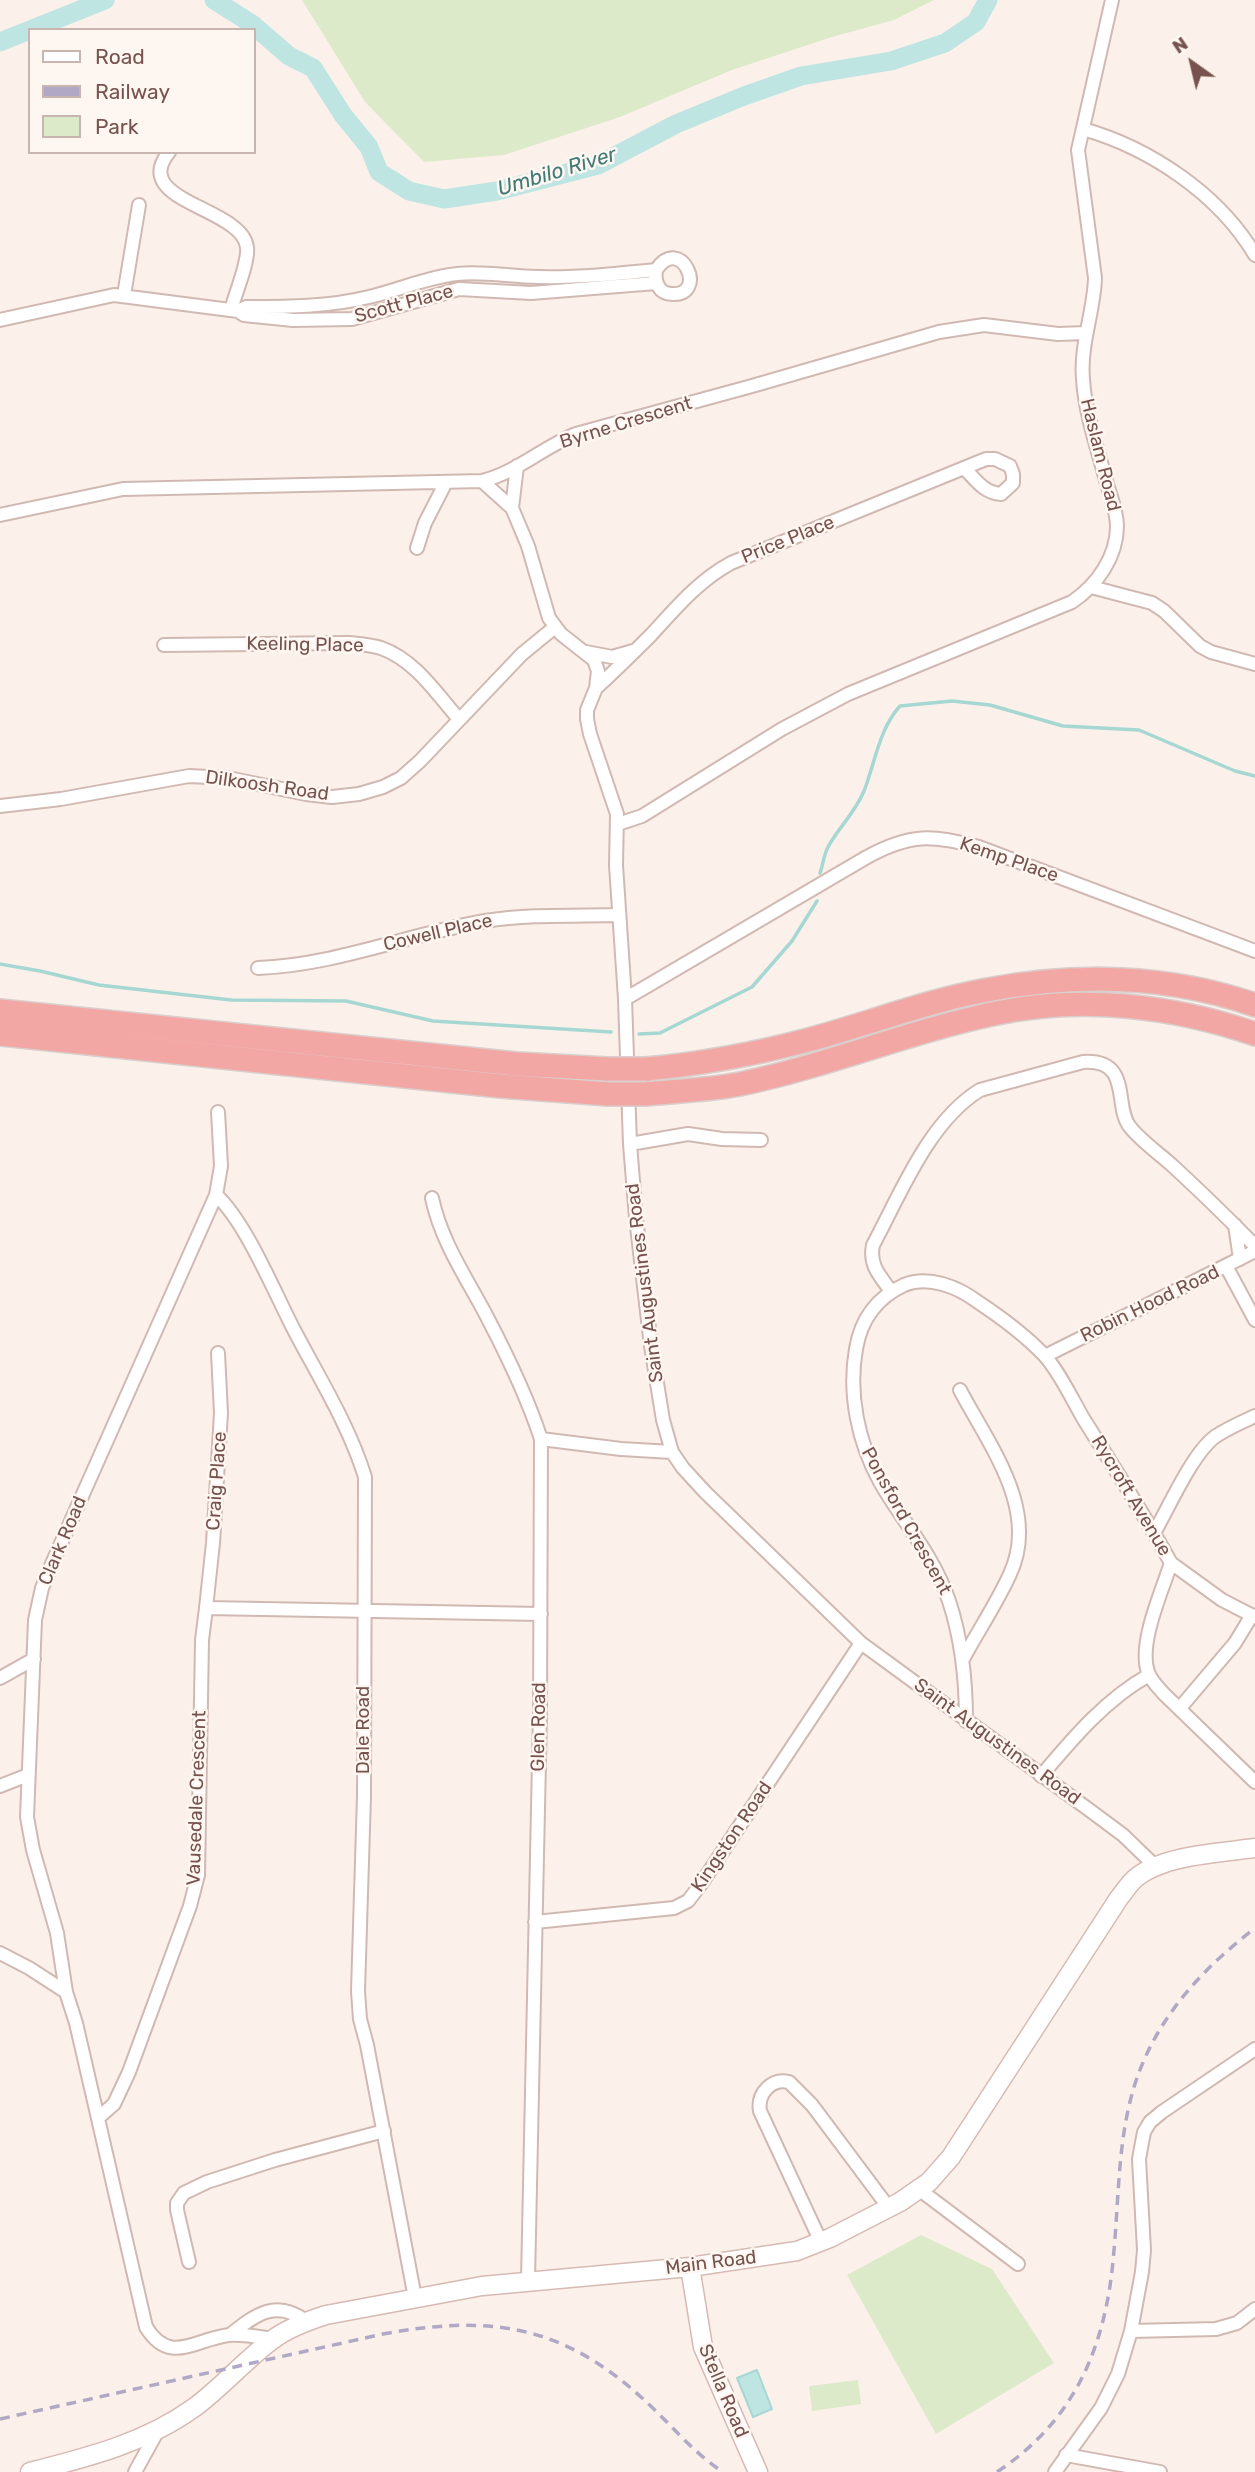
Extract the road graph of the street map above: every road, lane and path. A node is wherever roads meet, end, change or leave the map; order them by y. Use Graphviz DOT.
graph roads {
  1 [pos="1112,0"];
  2 [pos="1083,129"];
  3 [pos="168,154"];
  4 [pos="139,205"];
  5 [pos="1255,255"];
  6 [pos="656,276"];
  7 [pos="124,295"];
  8 [pos="234,310"];
  9 [pos="0,320"];
  10 [pos="1086,333"];
  11 [pos="517,466"];
  12 [pos="965,469"];
  13 [pos="482,481"];
  14 [pos="446,482"];
  15 [pos="512,508"];
  16 [pos="0,515"];
  17 [pos="417,548"];
  18 [pos="1091,587"];
  19 [pos="555,627"];
  20 [pos="164,645"];
  21 [pos="637,650"];
  22 [pos="586,652"];
  23 [pos="1255,664"];
  24 [pos="596,688"];
  25 [pos="458,718"];
  26 [pos="0,806"];
  27 [pos="618,824"];
  28 [pos="619,915"];
  29 [pos="1255,951"];
  30 [pos="258,968"];
  31 [pos="625,999"];
  32 [pos="1255,1005"];
  33 [pos="0,1011"];
  34 [pos="0,1034"];
  35 [pos="1255,1034"];
  36 [pos="218,1112"];
  37 [pos="761,1140"];
  38 [pos="630,1144"];
  39 [pos="215,1195"];
  40 [pos="432,1198"];
  41 [pos="1234,1225"];
  42 [pos="1255,1249"];
  43 [pos="1240,1259"];
  44 [pos="1226,1266"];
  45 [pos="891,1291"];
  46 [pos="1255,1320"];
  47 [pos="218,1353"];
  48 [pos="1045,1356"];
  49 [pos="960,1390"];
  50 [pos="1255,1416"];
  51 [pos="541,1438"];
  52 [pos="673,1452"];
  53 [pos="1154,1533"];
  54 [pos="1171,1563"];
  55 [pos="206,1608"];
  56 [pos="365,1610"];
  57 [pos="541,1614"];
  58 [pos="1253,1616"];
  59 [pos="861,1643"];
  60 [pos="963,1659"];
  61 [pos="34,1660"];
  62 [pos="1149,1675"];
  63 [pos="0,1678"];
  64 [pos="1180,1708"];
  65 [pos="966,1721"];
  66 [pos="28,1775"];
  67 [pos="1041,1776"];
  68 [pos="1255,1782"];
  69 [pos="0,1786"];
  70 [pos="1255,1848"];
  71 [pos="1155,1866"];
  72 [pos="535,1922"];
  73 [pos="0,1953"];
  74 [pos="66,1993"];
  75 [pos="1255,2049"];
  76 [pos="98,2118"];
  77 [pos="384,2131"];
  78 [pos="919,2190"];
  79 [pos="889,2208"];
  80 [pos="821,2242"];
  81 [pos="189,2262"];
  82 [pos="1018,2264"];
  83 [pos="690,2267"];
  84 [pos="528,2280"];
  85 [pos="415,2298"];
  86 [pos="1255,2309"];
  87 [pos="306,2322"];
  88 [pos="1131,2330"];
  89 [pos="230,2335"];
  90 [pos="273,2339"];
  91 [pos="157,2432"];
  92 [pos="1066,2455"];
  93 [pos="30,2472"];
  94 [pos="135,2472"];
  95 [pos="758,2472"];
  96 [pos="1055,2472"];
  97 [pos="1160,2472"];
  1 -- 2 [label="street, Haslam Road"];
  2 -- 5 [label="street"];
  2 -- 10 [label="street, Haslam Road"];
  3 -- 8 [label="street"];
  4 -- 7 [label="street"];
  6 -- 8 [label="street, Scott Place"];
  7 -- 8 [label="street, Scott Place"];
  7 -- 9 [label="street, Scott Place"];
  10 -- 11 [label="street, Byrne Crescent"];
  10 -- 18 [label="street, Haslam Road"];
  11 -- 13 [label="street, Byrne Crescent"];
  11 -- 15 [label="street"];
  12 -- 21 [label="street, Price Place"];
  13 -- 14 [label="street, Byrne Crescent"];
  13 -- 15 [label="street"];
  14 -- 16 [label="street, Byrne Crescent"];
  14 -- 17 [label="street"];
  15 -- 19 [label="street"];
  18 -- 23 [label="street"];
  18 -- 27 [label="street, Haslam Road"];
  19 -- 22 [label="street"];
  19 -- 25 [label="street, Dilkoosh Road"];
  20 -- 25 [label="street, Keeling Place"];
  21 -- 22 [label="street"];
  21 -- 24 [label="street, Price Place"];
  22 -- 24 [label="street, Saint Augustines Road"];
  24 -- 27 [label="street, Saint Augustines Road"];
  25 -- 26 [label="street, Dilkoosh Road"];
  27 -- 28 [label="street, Saint Augustines Road"];
  28 -- 30 [label="street, Cowell Place"];
  28 -- 31 [label="street, Saint Augustines Road"];
  29 -- 31 [label="street, Kemp Place"];
  31 -- 38 [label="street, Saint Augustines Road"];
  32 -- 33 [label="highway, bridge"];
  34 -- 35 [label="highway, bridge"];
  36 -- 39 [label="street, Clark Road"];
  37 -- 38 [label="street"];
  38 -- 52 [label="street, Saint Augustines Road"];
  39 -- 56 [label="street, Dale Road"];
  39 -- 61 [label="street, Clark Road"];
  40 -- 51 [label="street, Glen Road"];
  41 -- 42 [label="street"];
  41 -- 43 [label="street"];
  41 -- 45 [label="street"];
  42 -- 43 [label="street, Robin Hood Road"];
  43 -- 44 [label="street, Robin Hood Road"];
  44 -- 46 [label="street"];
  44 -- 48 [label="street, Robin Hood Road"];
  45 -- 48 [label="street, Rycroft Avenue"];
  45 -- 60 [label="street, Ponsford Crescent"];
  47 -- 55 [label="street, Craig Place"];
  48 -- 53 [label="street, Rycroft Avenue"];
  49 -- 60 [label="street"];
  50 -- 53 [label="street"];
  51 -- 52 [label="street"];
  51 -- 57 [label="street, Glen Road"];
  52 -- 59 [label="street, Saint Augustines Road"];
  53 -- 54 [label="street, Rycroft Avenue"];
  54 -- 58 [label="street"];
  54 -- 62 [label="street, Rycroft Avenue"];
  55 -- 56 [label="street"];
  55 -- 76 [label="street, Vausedale Crescent"];
  56 -- 57 [label="street"];
  56 -- 77 [label="street, Dale Road"];
  57 -- 72 [label="street, Glen Road"];
  58 -- 64 [label="street"];
  59 -- 65 [label="street, Saint Augustines Road"];
  59 -- 72 [label="street, Kingston Road"];
  60 -- 65 [label="street, Ponsford Crescent"];
  61 -- 63 [label="street"];
  61 -- 66 [label="street, Clark Road"];
  62 -- 64 [label="street"];
  62 -- 67 [label="street"];
  64 -- 68 [label="street"];
  65 -- 67 [label="street, Saint Augustines Road"];
  66 -- 69 [label="street"];
  66 -- 74 [label="street, Clark Road"];
  67 -- 71 [label="street, Saint Augustines Road"];
  70 -- 71 [label="main road, Main Road"];
  71 -- 78 [label="main road, Main Road"];
  72 -- 84 [label="street, Glen Road"];
  73 -- 74 [label="street"];
  74 -- 76 [label="street, Clark Road"];
  75 -- 88 [label="street"];
  76 -- 89 [label="street"];
  77 -- 81 [label="street"];
  77 -- 85 [label="street, Dale Road"];
  78 -- 79 [label="main road, Main Road"];
  78 -- 82 [label="street"];
  79 -- 80 [label="main road, Main Road"];
  79 -- 80 [label="street"];
  80 -- 83 [label="main road, Main Road"];
  83 -- 84 [label="main road, Main Road"];
  83 -- 95 [label="main road, Stella Road"];
  84 -- 85 [label="main road, Main Road"];
  85 -- 87 [label="main road, Main Road"];
  86 -- 88 [label="street"];
  87 -- 89 [label="street"];
  87 -- 90 [label="main road, Main Road"];
  88 -- 92 [label="street"];
  89 -- 90 [label="street"];
  90 -- 91 [label="main road, Main Road"];
  91 -- 93 [label="main road, Main Road"];
  91 -- 94 [label="street"];
  92 -- 96 [label="street"];
  92 -- 97 [label="street"];
}
